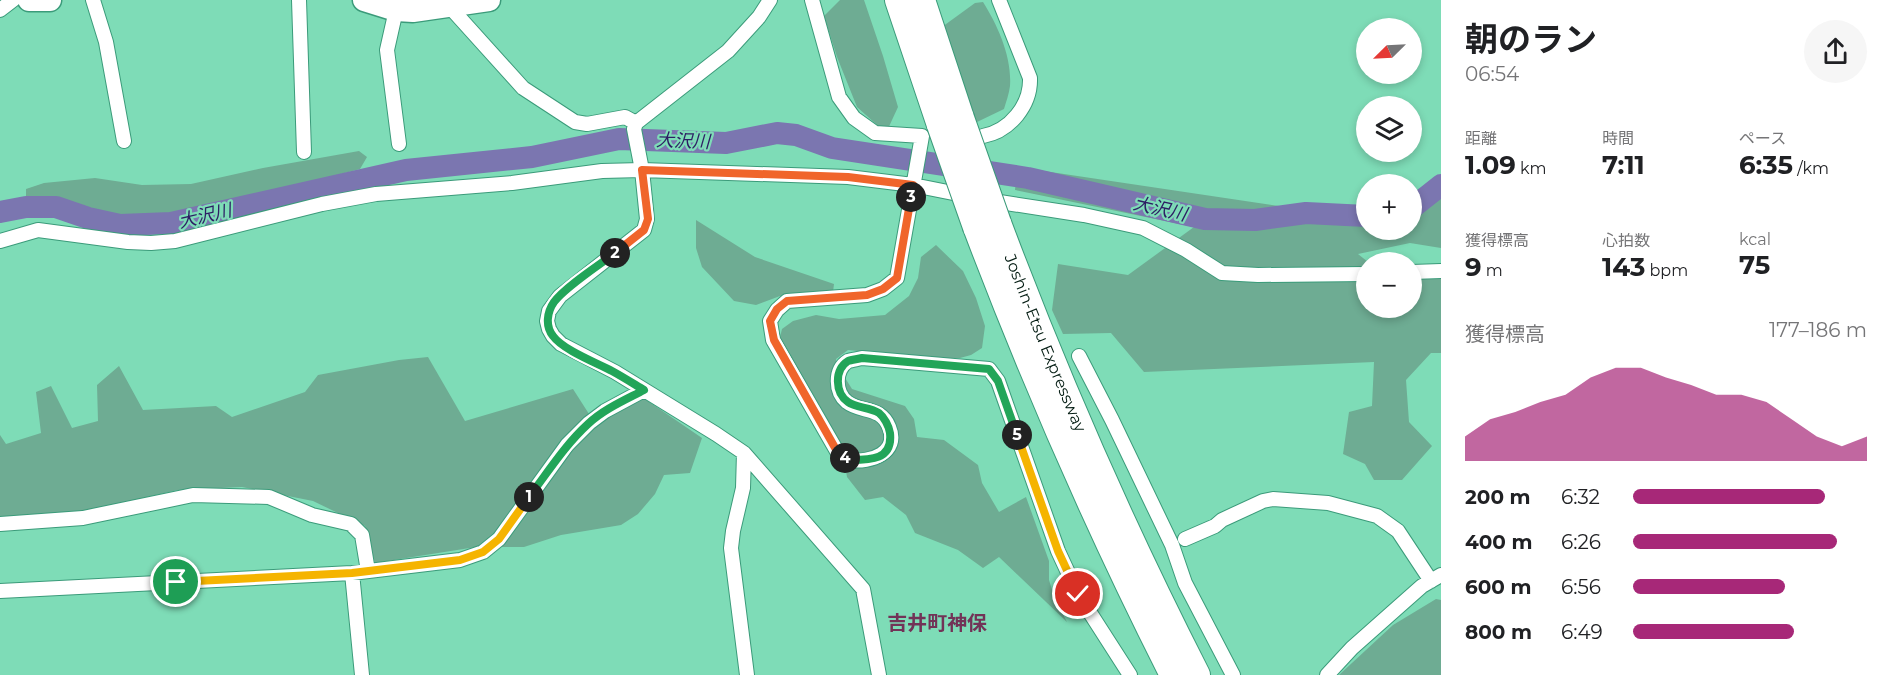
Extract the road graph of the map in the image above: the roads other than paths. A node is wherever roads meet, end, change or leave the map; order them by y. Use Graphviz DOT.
graph roads {
  1 [pos="13,0"];
  2 [pos="29,0"];
  3 [pos="50,0"];
  4 [pos="93,0"];
  5 [pos="299,0"];
  6 [pos="364,0"];
  7 [pos="489,0"];
  8 [pos="770,0"];
  9 [pos="812,0"];
  10 [pos="898,0"];
  11 [pos="922,0"];
  12 [pos="999,0"];
  13 [pos="460,3"];
  14 [pos="0,10"];
  15 [pos="396,10"];
  16 [pos="951,122"];
  17 [pos="636,123"];
  18 [pos="983,136"];
  19 [pos="124,141"];
  20 [pos="399,144"];
  21 [pos="304,152"];
  22 [pos="642,170"];
  23 [pos="913,185"];
  24 [pos="987,225"];
  25 [pos="0,241"];
  26 [pos="1441,271"];
  27 [pos="1422,272"];
  28 [pos="1356,274"];
  29 [pos="1079,356"];
  30 [pos="644,390"];
  31 [pos="744,453"];
  32 [pos="0,524"];
  33 [pos="1185,539"];
  34 [pos="368,571"];
  35 [pos="352,573"];
  36 [pos="1436,578"];
  37 [pos="0,591"];
  38 [pos="362,675"];
  39 [pos="747,675"];
  40 [pos="879,675"];
  41 [pos="1130,675"];
  42 [pos="1173,675"];
  43 [pos="1197,675"];
  44 [pos="1233,675"];
  45 [pos="1327,675"];
  1 -- 14 [label="street"];
  2 -- 3 [label="main road"];
  4 -- 19 [label="street"];
  5 -- 21 [label="street"];
  6 -- 15 [label="main road"];
  7 -- 13 [label="main road"];
  8 -- 17 [label="street"];
  9 -- 23 [label="street"];
  10 -- 16 [label="highway, Joshin-Etsu Expressway"];
  11 -- 16 [label="highway, Joshin-Etsu Expressway"];
  12 -- 18 [label="street"];
  13 -- 15 [label="main road"];
  13 -- 17 [label="street"];
  15 -- 20 [label="street"];
  16 -- 24 [label="highway, Joshin-Etsu Expressway, bridge"];
  17 -- 22 [label="street"];
  22 -- 23 [label="street"];
  22 -- 25 [label="street"];
  22 -- 30 [label="street"];
  23 -- 28 [label="street"];
  23 -- 41 [label="street"];
  24 -- 42 [label="highway, Joshin-Etsu Expressway"];
  24 -- 43 [label="highway, Joshin-Etsu Expressway"];
  26 -- 27 [label="street"];
  29 -- 44 [label="street"];
  30 -- 31 [label="street"];
  30 -- 34 [label="street"];
  31 -- 39 [label="street"];
  31 -- 40 [label="street"];
  32 -- 34 [label="street"];
  33 -- 36 [label="street"];
  34 -- 35 [label="street"];
  35 -- 37 [label="street"];
  35 -- 38 [label="street"];
  36 -- 45 [label="street"];
}
